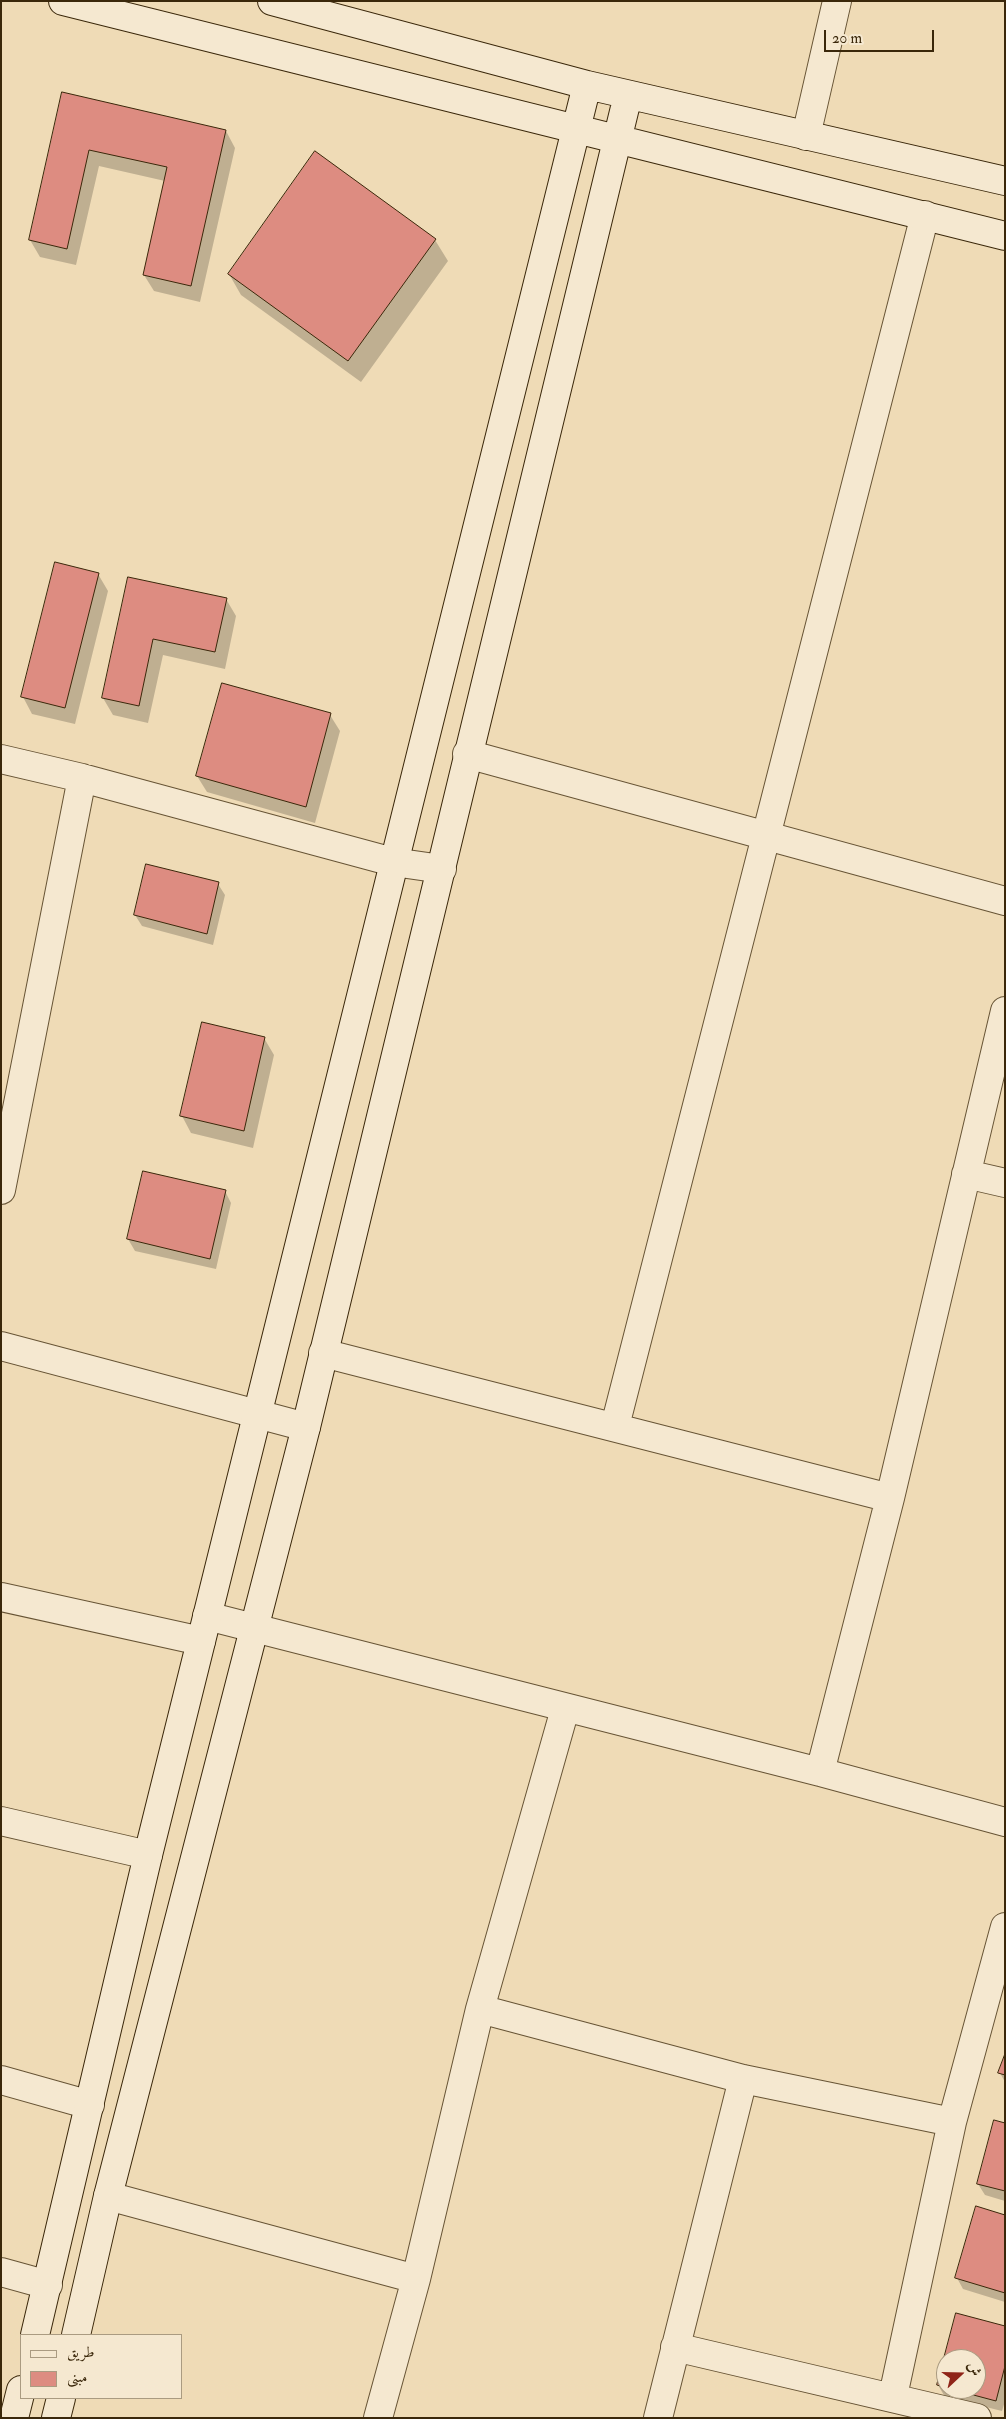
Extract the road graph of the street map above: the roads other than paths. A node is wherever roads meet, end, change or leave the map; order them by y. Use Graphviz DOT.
graph roads {
  1 [pos="63,1"];
  2 [pos="272,1"];
  3 [pos="836,1"];
  4 [pos="587,85"];
  5 [pos="628,94"];
  6 [pos="576,130"];
  7 [pos="806,136"];
  8 [pos="617,139"];
  9 [pos="1005,181"];
  10 [pos="925,215"];
  11 [pos="1005,236"];
  12 [pos="467,754"];
  13 [pos="1,759"];
  14 [pos="82,778"];
  15 [pos="768,836"];
  16 [pos="393,862"];
  17 [pos="442,869"];
  18 [pos="1005,901"];
  19 [pos="1005,1011"];
  20 [pos="966,1174"];
  21 [pos="1005,1183"];
  22 [pos="1,1190"];
  23 [pos="1,1346"];
  24 [pos="323,1353"];
  25 [pos="256,1415"];
  26 [pos="615,1426"];
  27 [pos="306,1427"];
  28 [pos="890,1498"];
  29 [pos="1,1596"];
  30 [pos="204,1629"];
  31 [pos="254,1630"];
  32 [pos="565,1709"];
  33 [pos="820,1772"];
  34 [pos="1,1821"];
  35 [pos="1005,1822"];
  36 [pos="148,1855"];
  37 [pos="1005,1927"];
  38 [pos="480,2009"];
  39 [pos="743,2078"];
  40 [pos="1,2080"];
  41 [pos="90,2105"];
  42 [pos="952,2122"];
  43 [pos="108,2196"];
  44 [pos="1,2272"];
  45 [pos="416,2279"];
  46 [pos="48,2285"];
  47 [pos="35,2334"];
  48 [pos="76,2334"];
  49 [pos="675,2347"];
  50 [pos="20,2394"];
  51 [pos="892,2396"];
  52 [pos="61,2399"];
  53 [pos="14,2418"];
  54 [pos="56,2418"];
  55 [pos="378,2418"];
  56 [pos="658,2418"];
  57 [pos="977,2418"];
  1 -- 6 [label="street"];
  2 -- 4 [label="street"];
  3 -- 7 [label="street"];
  4 -- 5 [label="street"];
  4 -- 6 [label="street"];
  5 -- 7 [label="street"];
  5 -- 8 [label="street"];
  6 -- 8 [label="street"];
  6 -- 16 [label="street"];
  7 -- 9 [label="street"];
  8 -- 10 [label="street"];
  8 -- 12 [label="street"];
  10 -- 11 [label="street"];
  10 -- 15 [label="street"];
  12 -- 15 [label="street"];
  12 -- 17 [label="street"];
  13 -- 14 [label="street"];
  14 -- 16 [label="street"];
  14 -- 22 [label="street"];
  15 -- 18 [label="street"];
  15 -- 26 [label="street"];
  16 -- 17 [label="street"];
  16 -- 25 [label="street"];
  17 -- 24 [label="street"];
  19 -- 20 [label="street"];
  20 -- 21 [label="street"];
  20 -- 28 [label="street"];
  23 -- 25 [label="street"];
  24 -- 26 [label="street"];
  24 -- 27 [label="street"];
  25 -- 27 [label="street"];
  25 -- 30 [label="street"];
  26 -- 28 [label="street"];
  27 -- 31 [label="street"];
  28 -- 33 [label="street"];
  29 -- 30 [label="street"];
  30 -- 31 [label="street"];
  30 -- 36 [label="street"];
  31 -- 32 [label="street"];
  31 -- 43 [label="street"];
  32 -- 33 [label="street"];
  32 -- 38 [label="street"];
  33 -- 35 [label="street"];
  34 -- 36 [label="street"];
  36 -- 41 [label="street"];
  37 -- 42 [label="street"];
  38 -- 39 [label="street"];
  38 -- 45 [label="street"];
  39 -- 42 [label="street"];
  39 -- 49 [label="street"];
  40 -- 41 [label="street"];
  41 -- 46 [label="street"];
  42 -- 51 [label="street"];
  43 -- 45 [label="street"];
  43 -- 48 [label="street"];
  44 -- 46 [label="street"];
  45 -- 55 [label="street"];
  46 -- 47 [label="street"];
  49 -- 51 [label="street"];
  49 -- 56 [label="street"];
  50 -- 53 [label="street"];
  51 -- 57 [label="street"];
  52 -- 54 [label="street"];
}
